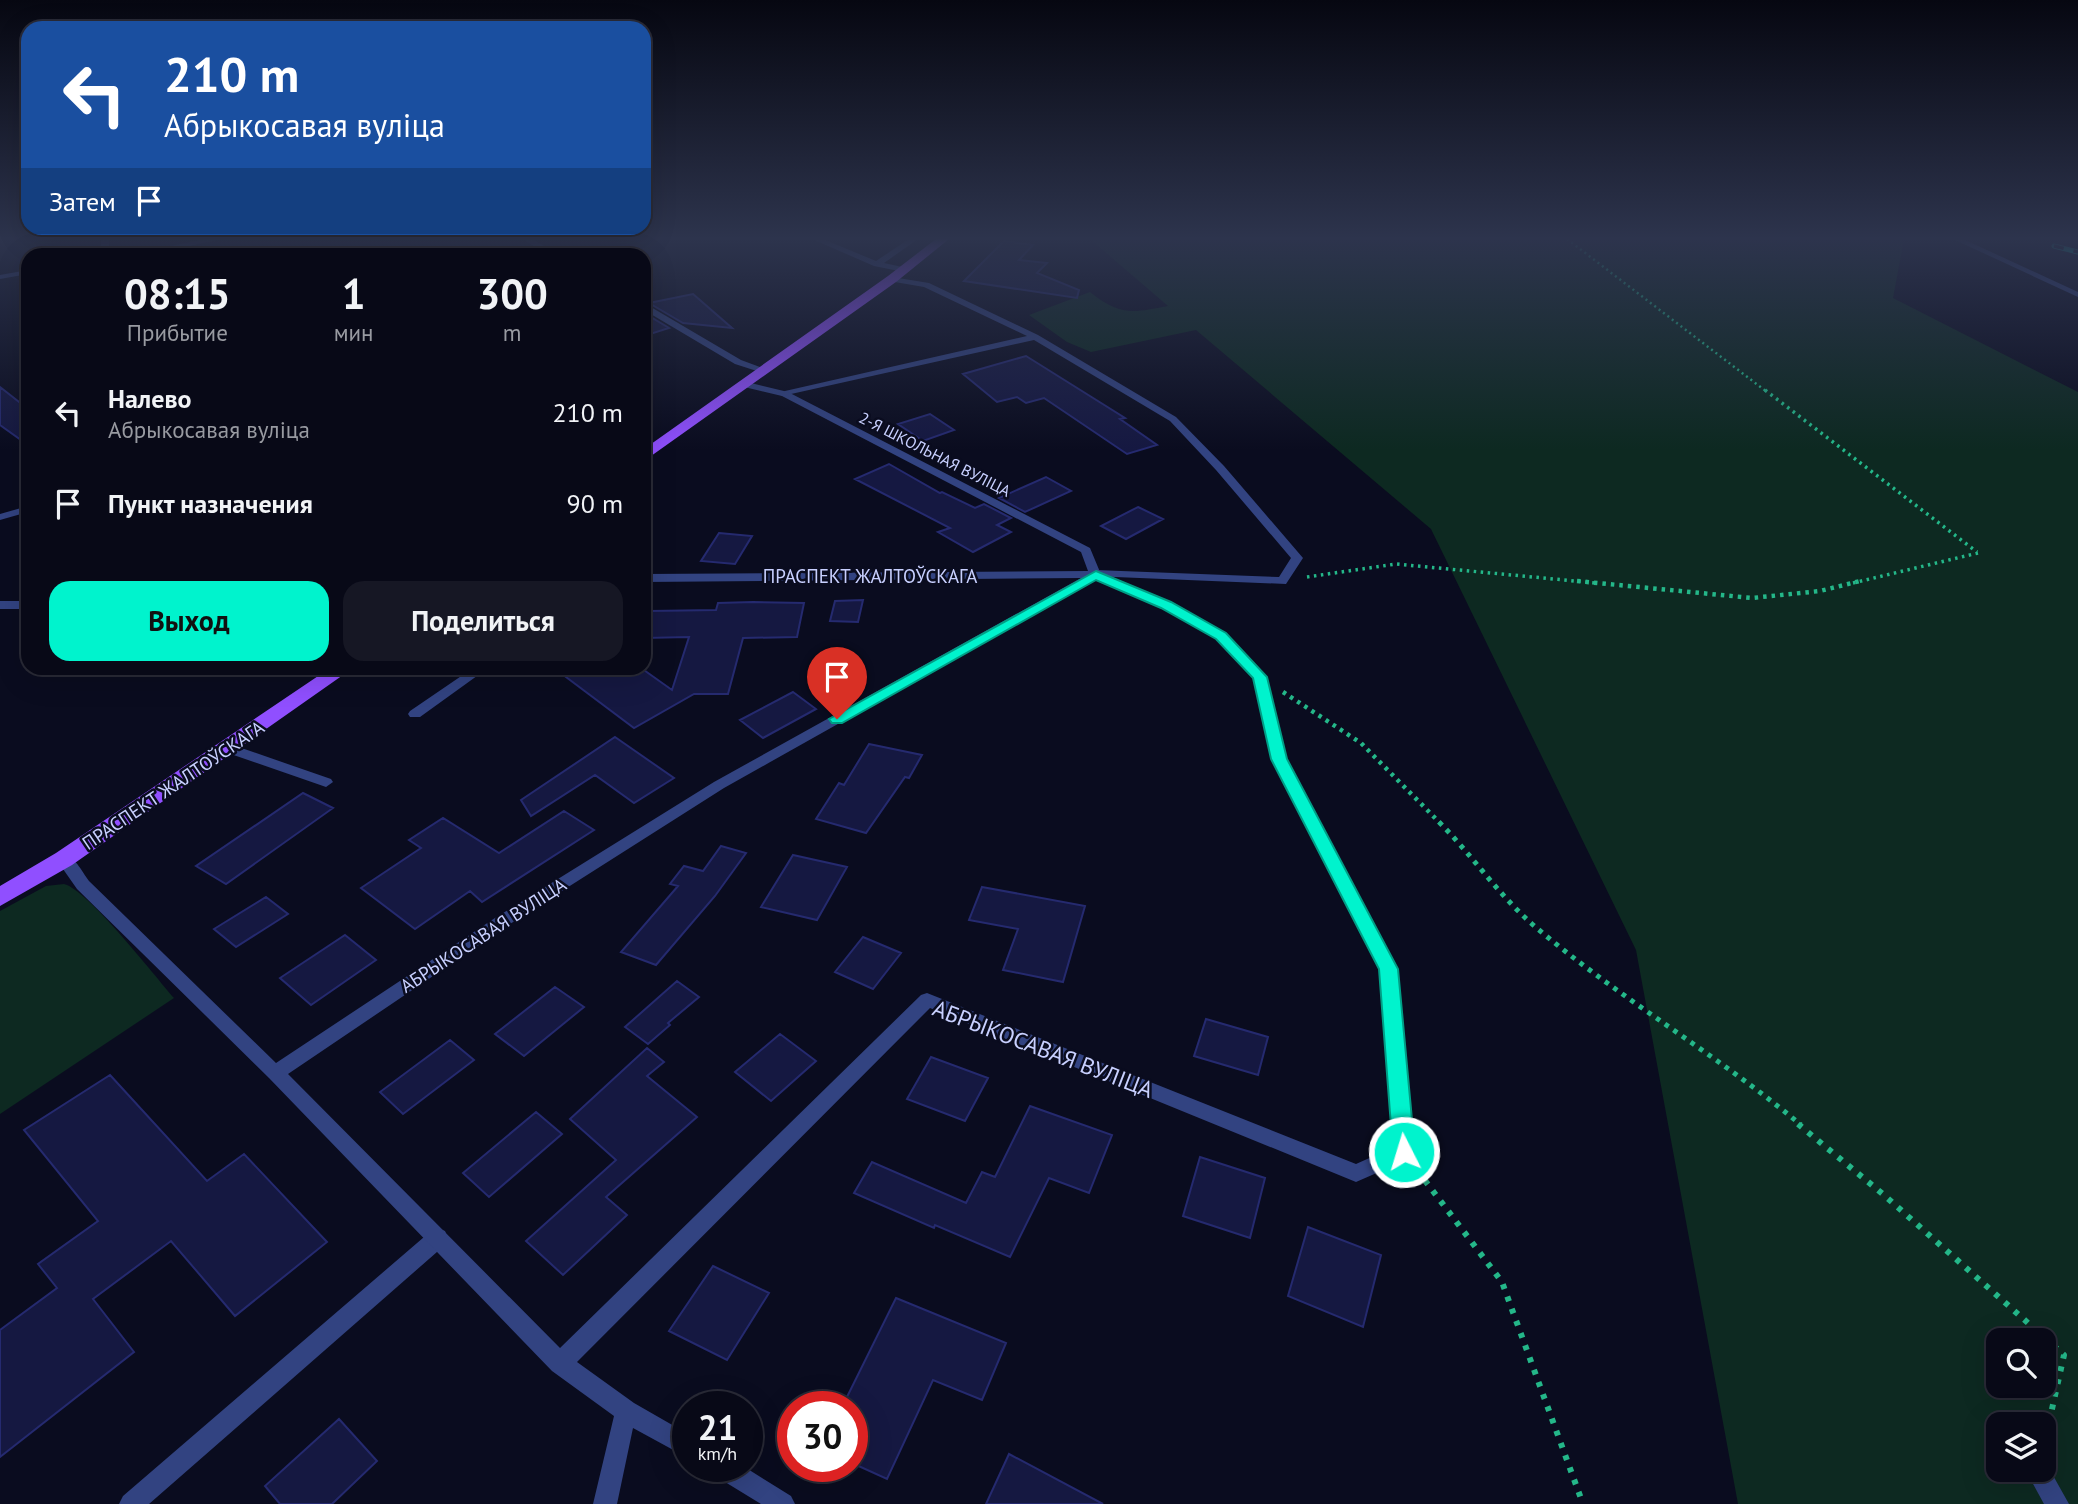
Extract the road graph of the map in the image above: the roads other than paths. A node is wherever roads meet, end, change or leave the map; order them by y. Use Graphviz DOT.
graph roads {
  1 [pos="849,309"];
  2 [pos="977,309"];
  3 [pos="651,312"];
  4 [pos="1035,337"];
  5 [pos="763,370"];
  6 [pos="743,384"];
  7 [pos="785,394"];
  8 [pos="651,451"];
  9 [pos="21,511"];
  10 [pos="0,517"];
  11 [pos="1096,575"];
  12 [pos="651,578"];
  13 [pos="0,605"];
  14 [pos="21,605"];
  15 [pos="334,675"];
  16 [pos="472,675"];
  17 [pos="415,714"];
  18 [pos="227,748"];
  19 [pos="326,782"];
  20 [pos="64,859"];
  21 [pos="0,897"];
  22 [pos="275,1073"];
  23 [pos="438,1238"];
  24 [pos="560,1363"];
  25 [pos="626,1411"];
  26 [pos="672,1438"];
  27 [pos="747,1482"];
  28 [pos="2044,1482"];
  29 [pos="131,1504"];
  30 [pos="605,1504"];
  31 [pos="783,1504"];
  32 [pos="2057,1504"];
  1 -- 5 [label="main road"];
  2 -- 4 [label="street"];
  3 -- 5 [label="street"];
  4 -- 7 [label="street"];
  4 -- 11 [label="street, ПРАСПЕКТ ЖАЛТОЎСКАГА"];
  5 -- 6 [label="main road"];
  6 -- 7 [label="street, 2-Я ШКОЛЬНАЯ ВУЛІЦА"];
  6 -- 8 [label="main road"];
  7 -- 11 [label="street, 2-Я ШКОЛЬНАЯ ВУЛІЦА"];
  9 -- 10 [label="street"];
  11 -- 12 [label="street, ПРАСПЕКТ ЖАЛТОЎСКАГА"];
  11 -- 22 [label="street, АБРЫКОСАВАЯ ВУЛІЦА"];
  11 -- 24 [label="street, АБРЫКОСАВАЯ ВУЛІЦА"];
  13 -- 14 [label="street"];
  15 -- 18 [label="main road, ПРАСПЕКТ ЖАЛТОЎСКАГА"];
  16 -- 17 [label="street"];
  18 -- 19 [label="street"];
  18 -- 20 [label="main road, ПРАСПЕКТ ЖАЛТОЎСКАГА"];
  20 -- 21 [label="main road, ПРАСПЕКТ ЖАЛТОЎСКАГА"];
  20 -- 22 [label="street"];
  22 -- 23 [label="street"];
  23 -- 24 [label="street"];
  23 -- 29 [label="street"];
  24 -- 25 [label="street"];
  25 -- 26 [label="street"];
  25 -- 30 [label="street"];
  27 -- 31 [label="street"];
  28 -- 32 [label="street"];
}
